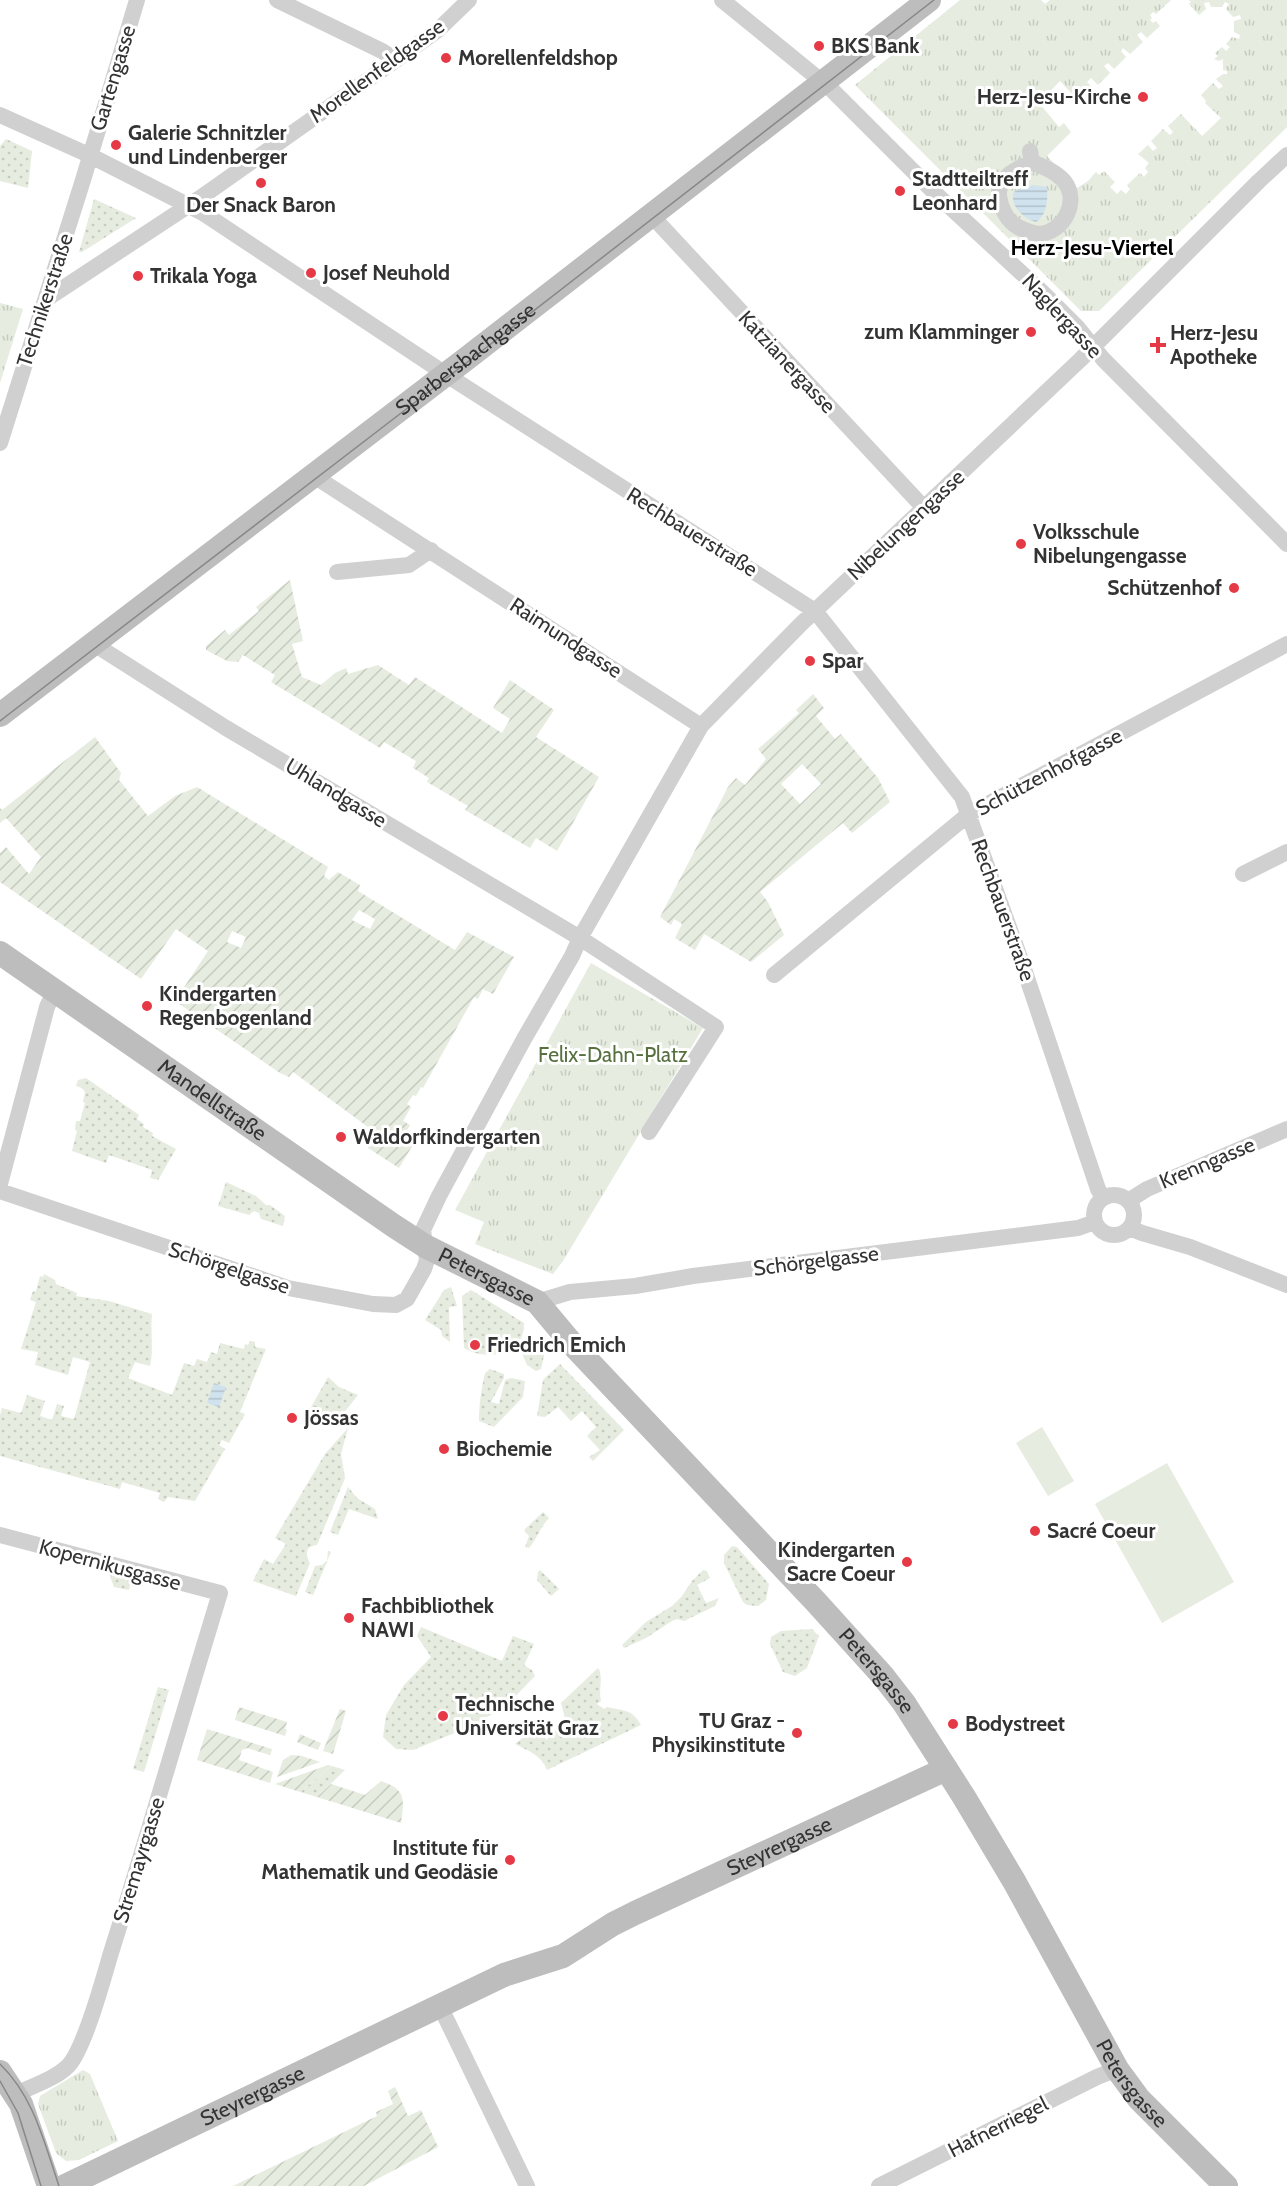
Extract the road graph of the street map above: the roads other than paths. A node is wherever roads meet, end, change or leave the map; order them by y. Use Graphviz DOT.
graph roads {
  1 [pos="137,0"];
  2 [pos="277,0"];
  3 [pos="469,0"];
  4 [pos="722,0"];
  5 [pos="929,0"];
  6 [pos="396,60"];
  7 [pos="822,82"];
  8 [pos="0,115"];
  9 [pos="89,155"];
  10 [pos="1287,155"];
  11 [pos="189,205"];
  12 [pos="651,215"];
  13 [pos="1040,238"];
  14 [pos="45,300"];
  15 [pos="1093,346"];
  16 [pos="446,374"];
  17 [pos="0,443"];
  18 [pos="314,476"];
  19 [pos="924,508"];
  20 [pos="1287,544"];
  21 [pos="431,550"];
  22 [pos="337,572"];
  23 [pos="815,611"];
  24 [pos="94,644"];
  25 [pos="1287,644"];
  26 [pos="0,715"];
  27 [pos="701,726"];
  28 [pos="969,814"];
  29 [pos="1287,852"];
  30 [pos="1243,874"];
  31 [pos="580,938"];
  32 [pos="0,952"];
  33 [pos="774,975"];
  34 [pos="55,990"];
  35 [pos="1287,1129"];
  36 [pos="649,1132"];
  37 [pos="0,1184"];
  38 [pos="0,1191"];
  39 [pos="1103,1198"];
  40 [pos="1128,1201"];
  41 [pos="1095,1222"];
  42 [pos="1130,1227"];
  43 [pos="425,1246"];
  44 [pos="1287,1286"];
  45 [pos="537,1302"];
  46 [pos="0,1535"];
  47 [pos="220,1593"];
  48 [pos="946,1769"];
  49 [pos="440,2006"];
  50 [pos="1117,2069"];
  51 [pos="0,2072"];
  52 [pos="16,2094"];
  53 [pos="49,2186"];
  54 [pos="65,2186"];
  55 [pos="527,2186"];
  56 [pos="879,2186"];
  57 [pos="1226,2186"];
  1 -- 9 [label="street, Gartengasse"];
  2 -- 6 [label="street"];
  3 -- 6 [label="street, Morellenfeldgasse"];
  4 -- 7 [label="street, Naglergasse"];
  5 -- 7 [label="main road, Sparbersbachgasse"];
  6 -- 11 [label="street, Morellenfeldgasse"];
  7 -- 12 [label="main road, Sparbersbachgasse"];
  7 -- 15 [label="street, Naglergasse"];
  8 -- 9 [label="street, Rechbauerstraße"];
  9 -- 11 [label="street, Rechbauerstraße"];
  9 -- 14 [label="street, Technikerstraße"];
  10 -- 15 [label="street, Nibelungengasse"];
  11 -- 14 [label="street, Morellenfeldgasse"];
  11 -- 16 [label="street, Rechbauerstraße"];
  12 -- 16 [label="main road, Sparbersbachgasse"];
  12 -- 19 [label="street, Katzianergasse"];
  13 -- 13 [label="street"];
  14 -- 17 [label="street, Technikerstraße"];
  15 -- 19 [label="street, Nibelungengasse"];
  15 -- 20 [label="street, Naglergasse"];
  16 -- 18 [label="main road, Sparbersbachgasse"];
  16 -- 23 [label="street, Rechbauerstraße"];
  18 -- 21 [label="street, Raimundgasse"];
  18 -- 24 [label="main road, Sparbersbachgasse"];
  19 -- 23 [label="street, Nibelungengasse"];
  21 -- 22 [label="street"];
  21 -- 27 [label="street, Raimundgasse"];
  23 -- 27 [label="street, Nibelungengasse"];
  23 -- 28 [label="street, Rechbauerstraße"];
  24 -- 26 [label="main road, Sparbersbachgasse"];
  24 -- 31 [label="street, Uhlandgasse"];
  25 -- 28 [label="street, Schützenhofgasse"];
  27 -- 31 [label="street, Nibelungengasse"];
  28 -- 33 [label="street, Schützenhofgasse"];
  28 -- 39 [label="street, Rechbauerstraße"];
  29 -- 30 [label="street"];
  31 -- 36 [label="street"];
  31 -- 43 [label="street"];
  32 -- 34 [label="main road, Mandellstraße"];
  34 -- 37 [label="street"];
  34 -- 43 [label="main road, Mandellstraße"];
  35 -- 40 [label="street, Krenngasse"];
  38 -- 43 [label="street, Schörgelgasse"];
  39 -- 40 [label="street"];
  39 -- 41 [label="street"];
  40 -- 42 [label="street"];
  41 -- 42 [label="street"];
  41 -- 45 [label="street, Schörgelgasse"];
  42 -- 44 [label="street"];
  43 -- 45 [label="main road, Petersgasse"];
  45 -- 48 [label="main road, Petersgasse"];
  46 -- 47 [label="street, Kopernikusgasse"];
  47 -- 52 [label="street, Stremayrgasse"];
  48 -- 49 [label="main road, Steyrergasse"];
  48 -- 50 [label="main road, Petersgasse"];
  49 -- 54 [label="main road, Steyrergasse"];
  49 -- 55 [label="street"];
  50 -- 56 [label="street, Hafnerriegel"];
  50 -- 57 [label="main road, Petersgasse"];
  51 -- 52 [label="main road"];
  52 -- 53 [label="main road"];
}
